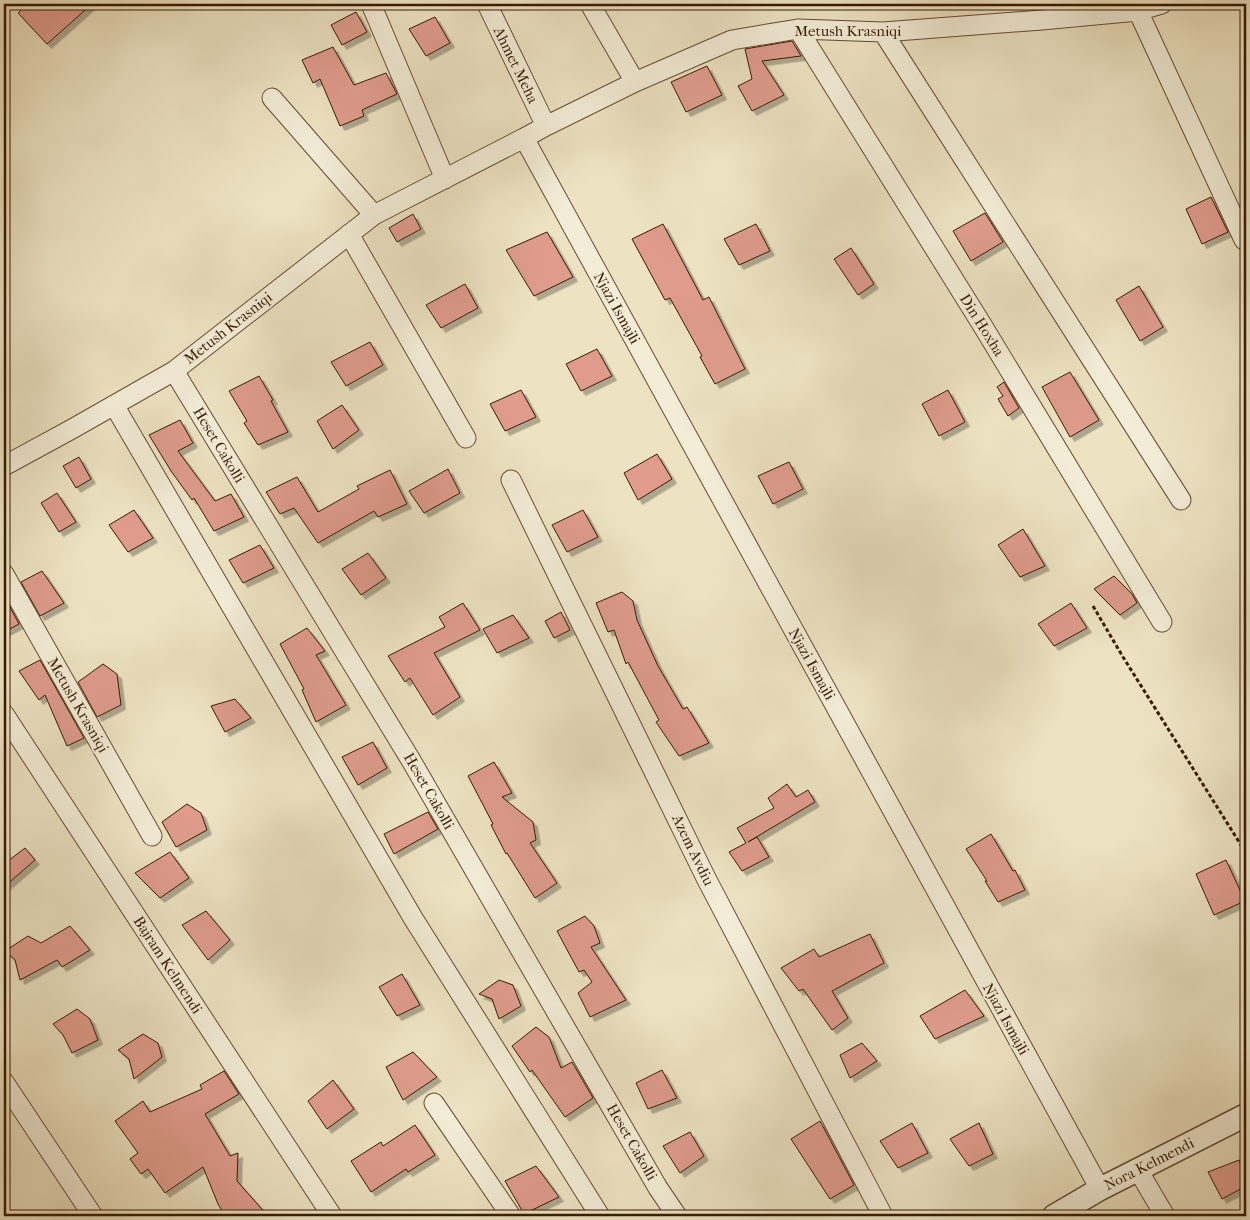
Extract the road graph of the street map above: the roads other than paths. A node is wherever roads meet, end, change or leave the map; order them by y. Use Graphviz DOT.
graph roads {
  1 [pos="370,4"];
  2 [pos="487,4"];
  3 [pos="590,4"];
  4 [pos="1162,4"];
  5 [pos="1138,11"];
  6 [pos="798,29"];
  7 [pos="883,32"];
  8 [pos="635,82"];
  9 [pos="272,98"];
  10 [pos="546,126"];
  11 [pos="524,138"];
  12 [pos="445,179"];
  13 [pos="374,215"];
  14 [pos="349,234"];
  15 [pos="1244,240"];
  16 [pos="174,371"];
  17 [pos="114,405"];
  18 [pos="466,438"];
  19 [pos="4,466"];
  20 [pos="511,480"];
  21 [pos="1181,500"];
  22 [pos="4,574"];
  23 [pos="1162,622"];
  24 [pos="4,714"];
  25 [pos="152,836"];
  26 [pos="4,1082"];
  27 [pos="434,1103"];
  28 [pos="1246,1115"];
  29 [pos="1138,1170"];
  30 [pos="1100,1189"];
  31 [pos="93,1216"];
  32 [pos="332,1216"];
  33 [pos="511,1216"];
  34 [pos="600,1216"];
  35 [pos="677,1216"];
  36 [pos="883,1216"];
  37 [pos="1054,1216"];
  38 [pos="1165,1216"];
  1 -- 12 [label="street"];
  2 -- 10 [label="street, Ahmet Meha"];
  3 -- 8 [label="street"];
  4 -- 5 [label="street, Metush Krasniqi"];
  5 -- 7 [label="street, Metush Krasniqi"];
  5 -- 15 [label="street"];
  6 -- 7 [label="street, Metush Krasniqi"];
  6 -- 8 [label="street, Metush Krasniqi"];
  6 -- 23 [label="street, Din Hoxha"];
  7 -- 21 [label="street"];
  8 -- 10 [label="street, Metush Krasniqi"];
  9 -- 13 [label="street"];
  10 -- 11 [label="street, Metush Krasniqi"];
  11 -- 12 [label="street, Metush Krasniqi"];
  11 -- 30 [label="street, Njazi Ismajli"];
  12 -- 13 [label="street, Metush Krasniqi"];
  13 -- 14 [label="street, Metush Krasniqi"];
  14 -- 16 [label="street, Metush Krasniqi"];
  14 -- 18 [label="street"];
  16 -- 17 [label="street, Metush Krasniqi"];
  16 -- 35 [label="street, Heset Cakolli"];
  17 -- 19 [label="street, Metush Krasniqi"];
  17 -- 34 [label="street"];
  20 -- 36 [label="street, Azem Avdiu"];
  22 -- 25 [label="street, Metush Krasniqi"];
  24 -- 32 [label="street, Bajram Kelmendi"];
  26 -- 31 [label="street"];
  27 -- 33 [label="street"];
  28 -- 29 [label="street, Nora Kelmendi"];
  29 -- 30 [label="street, Nora Kelmendi"];
  29 -- 38 [label="street"];
  30 -- 37 [label="street, Nora Kelmendi"];
}
